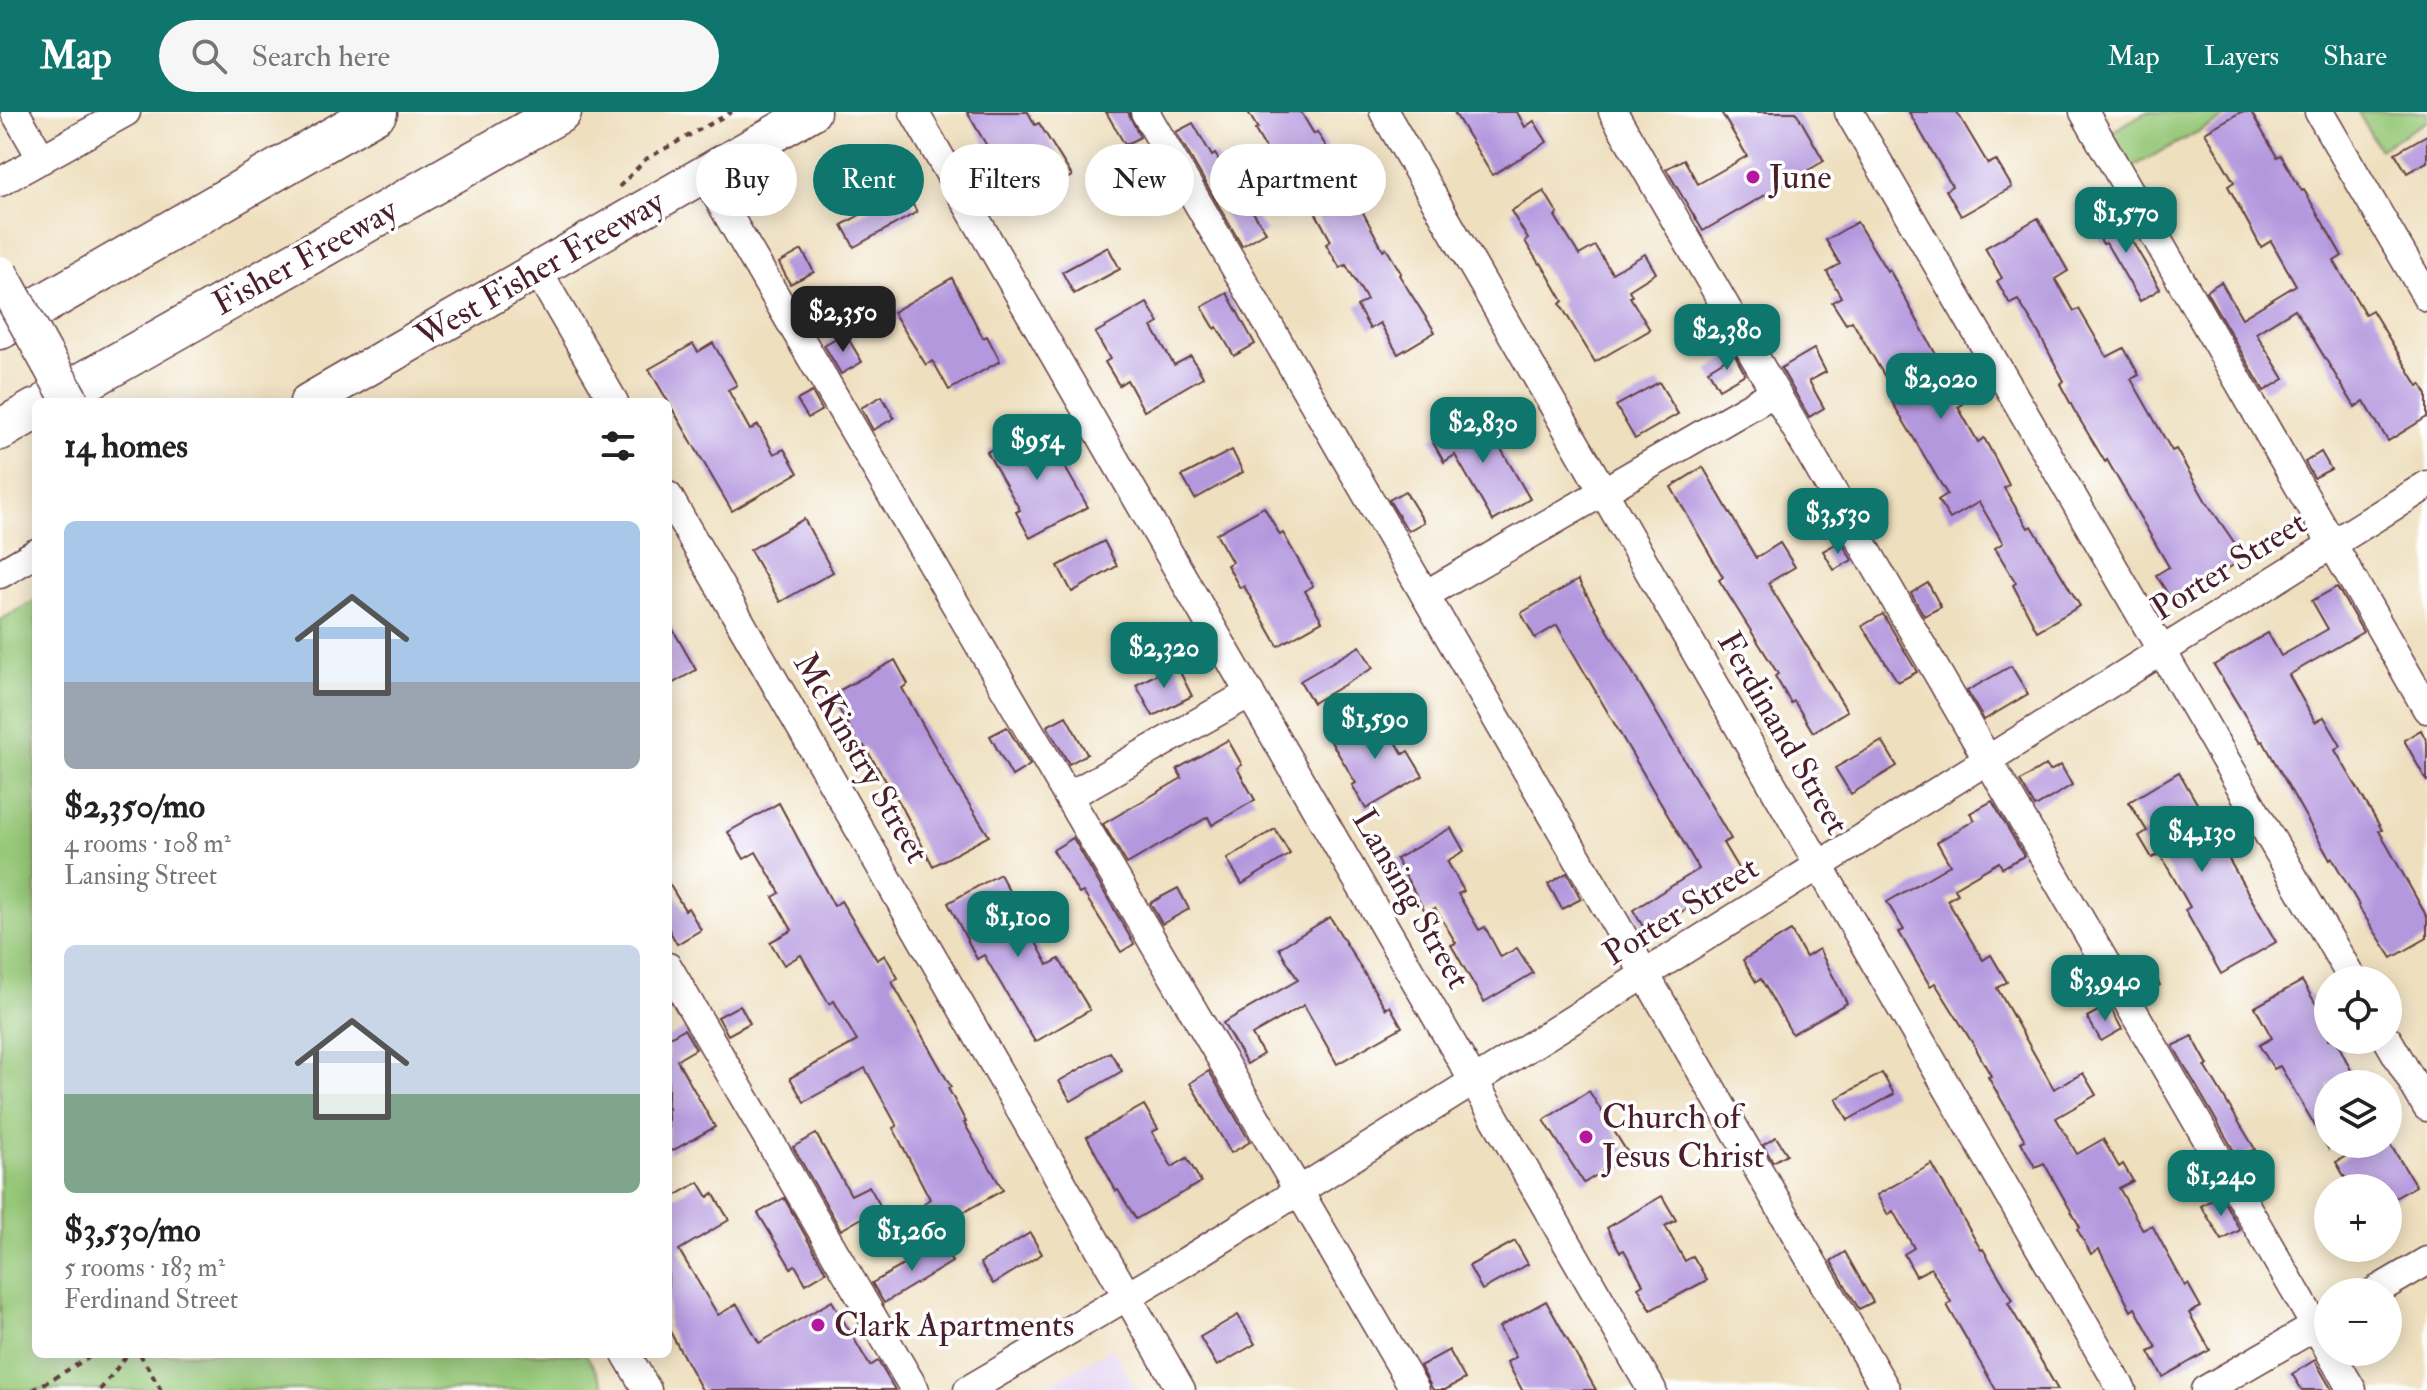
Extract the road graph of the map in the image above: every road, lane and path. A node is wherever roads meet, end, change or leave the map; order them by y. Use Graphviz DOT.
graph roads {
  1 [pos="15,112"];
  2 [pos="126,112"];
  3 [pos="377,112"];
  4 [pos="561,112"];
  5 [pos="732,112"];
  6 [pos="812,112"];
  7 [pos="914,112"];
  8 [pos="1145,112"];
  9 [pos="1384,112"];
  10 [pos="1613,112"];
  11 [pos="1849,112"];
  12 [pos="2084,112"];
  13 [pos="2319,112"];
  14 [pos="0,119"];
  15 [pos="756,144"];
  16 [pos="42,159"];
  17 [pos="646,159"];
  18 [pos="696,179"];
  19 [pos="0,182"];
  20 [pos="729,216"];
  21 [pos="537,270"];
  22 [pos="0,274"];
  23 [pos="2427,297"];
  24 [pos="0,329"];
  25 [pos="1775,392"];
  26 [pos="56,398"];
  27 [pos="69,398"];
  28 [pos="315,398"];
  29 [pos="612,398"];
  30 [pos="32,411"];
  31 [pos="0,430"];
  32 [pos="2427,485"];
  33 [pos="1603,492"];
  34 [pos="672,503"];
  35 [pos="2333,544"];
  36 [pos="32,555"];
  37 [pos="0,574"];
  38 [pos="1425,595"];
  39 [pos="2162,651"];
  40 [pos="1250,693"];
  41 [pos="2427,709"];
  42 [pos="1988,760"];
  43 [pos="1069,796"];
  44 [pos="1818,867"];
  45 [pos="2345,966"];
  46 [pos="672,974"];
  47 [pos="1646,975"];
  48 [pos="2396,1054"];
  49 [pos="1475,1082"];
  50 [pos="2427,1107"];
  51 [pos="1300,1191"];
  52 [pos="2427,1261"];
  53 [pos="2398,1278"];
  54 [pos="1127,1296"];
  55 [pos="2314,1317"];
  56 [pos="2314,1341"];
  57 [pos="88,1358"];
  58 [pos="125,1358"];
  59 [pos="142,1358"];
  60 [pos="628,1358"];
  61 [pos="2340,1366"];
  62 [pos="33,1390"];
  63 [pos="100,1390"];
  64 [pos="161,1390"];
  65 [pos="647,1390"];
  66 [pos="915,1390"];
  67 [pos="968,1390"];
  68 [pos="1181,1390"];
  69 [pos="1415,1390"];
  70 [pos="1652,1390"];
  71 [pos="1886,1390"];
  72 [pos="2122,1390"];
  73 [pos="2205,1390"];
  74 [pos="2352,1390"];
  1 -- 14 [label="street"];
  1 -- 16 [label="street"];
  2 -- 16 [label="street"];
  3 -- 24 [label="highway"];
  4 -- 26 [label="highway, Fisher Freeway"];
  5 -- 17 [label="path"];
  6 -- 15 [label="main road, West Fisher Freeway"];
  7 -- 40 [label="street, Lansing Street"];
  8 -- 38 [label="street"];
  9 -- 33 [label="street, Ferdinand Street"];
  10 -- 25 [label="street"];
  11 -- 39 [label="street"];
  12 -- 35 [label="street"];
  13 -- 23 [label="street"];
  16 -- 19 [label="street"];
  18 -- 21 [label="main road, West Fisher Freeway"];
  20 -- 43 [label="street"];
  21 -- 28 [label="main road, West Fisher Freeway"];
  21 -- 29 [label="street"];
  22 -- 27 [label="main road, bridge"];
  25 -- 33 [label="street"];
  25 -- 42 [label="street"];
  30 -- 31 [label="highway"];
  32 -- 35 [label="street, Porter Street"];
  33 -- 38 [label="street"];
  33 -- 44 [label="street, Ferdinand Street"];
  34 -- 54 [label="street, McKinstry Street"];
  35 -- 39 [label="street, Porter Street"];
  35 -- 41 [label="street"];
  36 -- 37 [label="street"];
  38 -- 47 [label="street"];
  39 -- 42 [label="street, Porter Street"];
  39 -- 45 [label="street"];
  40 -- 43 [label="street"];
  40 -- 49 [label="street, Lansing Street"];
  42 -- 44 [label="street, Porter Street"];
  42 -- 55 [label="street"];
  43 -- 51 [label="street"];
  44 -- 47 [label="street, Porter Street"];
  44 -- 72 [label="street, Ferdinand Street"];
  46 -- 66 [label="street"];
  47 -- 49 [label="street, Porter Street"];
  47 -- 71 [label="street"];
  48 -- 50 [label="street"];
  49 -- 51 [label="street, Porter Street"];
  49 -- 70 [label="street, Lansing Street"];
  51 -- 54 [label="street, Porter Street"];
  51 -- 69 [label="street"];
  52 -- 53 [label="street"];
  54 -- 67 [label="street, Porter Street"];
  54 -- 68 [label="street, McKinstry Street"];
  56 -- 73 [label="street"];
  57 -- 62 [label="path"];
  58 -- 63 [label="path"];
  59 -- 64 [label="path"];
  60 -- 65 [label="street"];
  61 -- 74 [label="street"];
}
